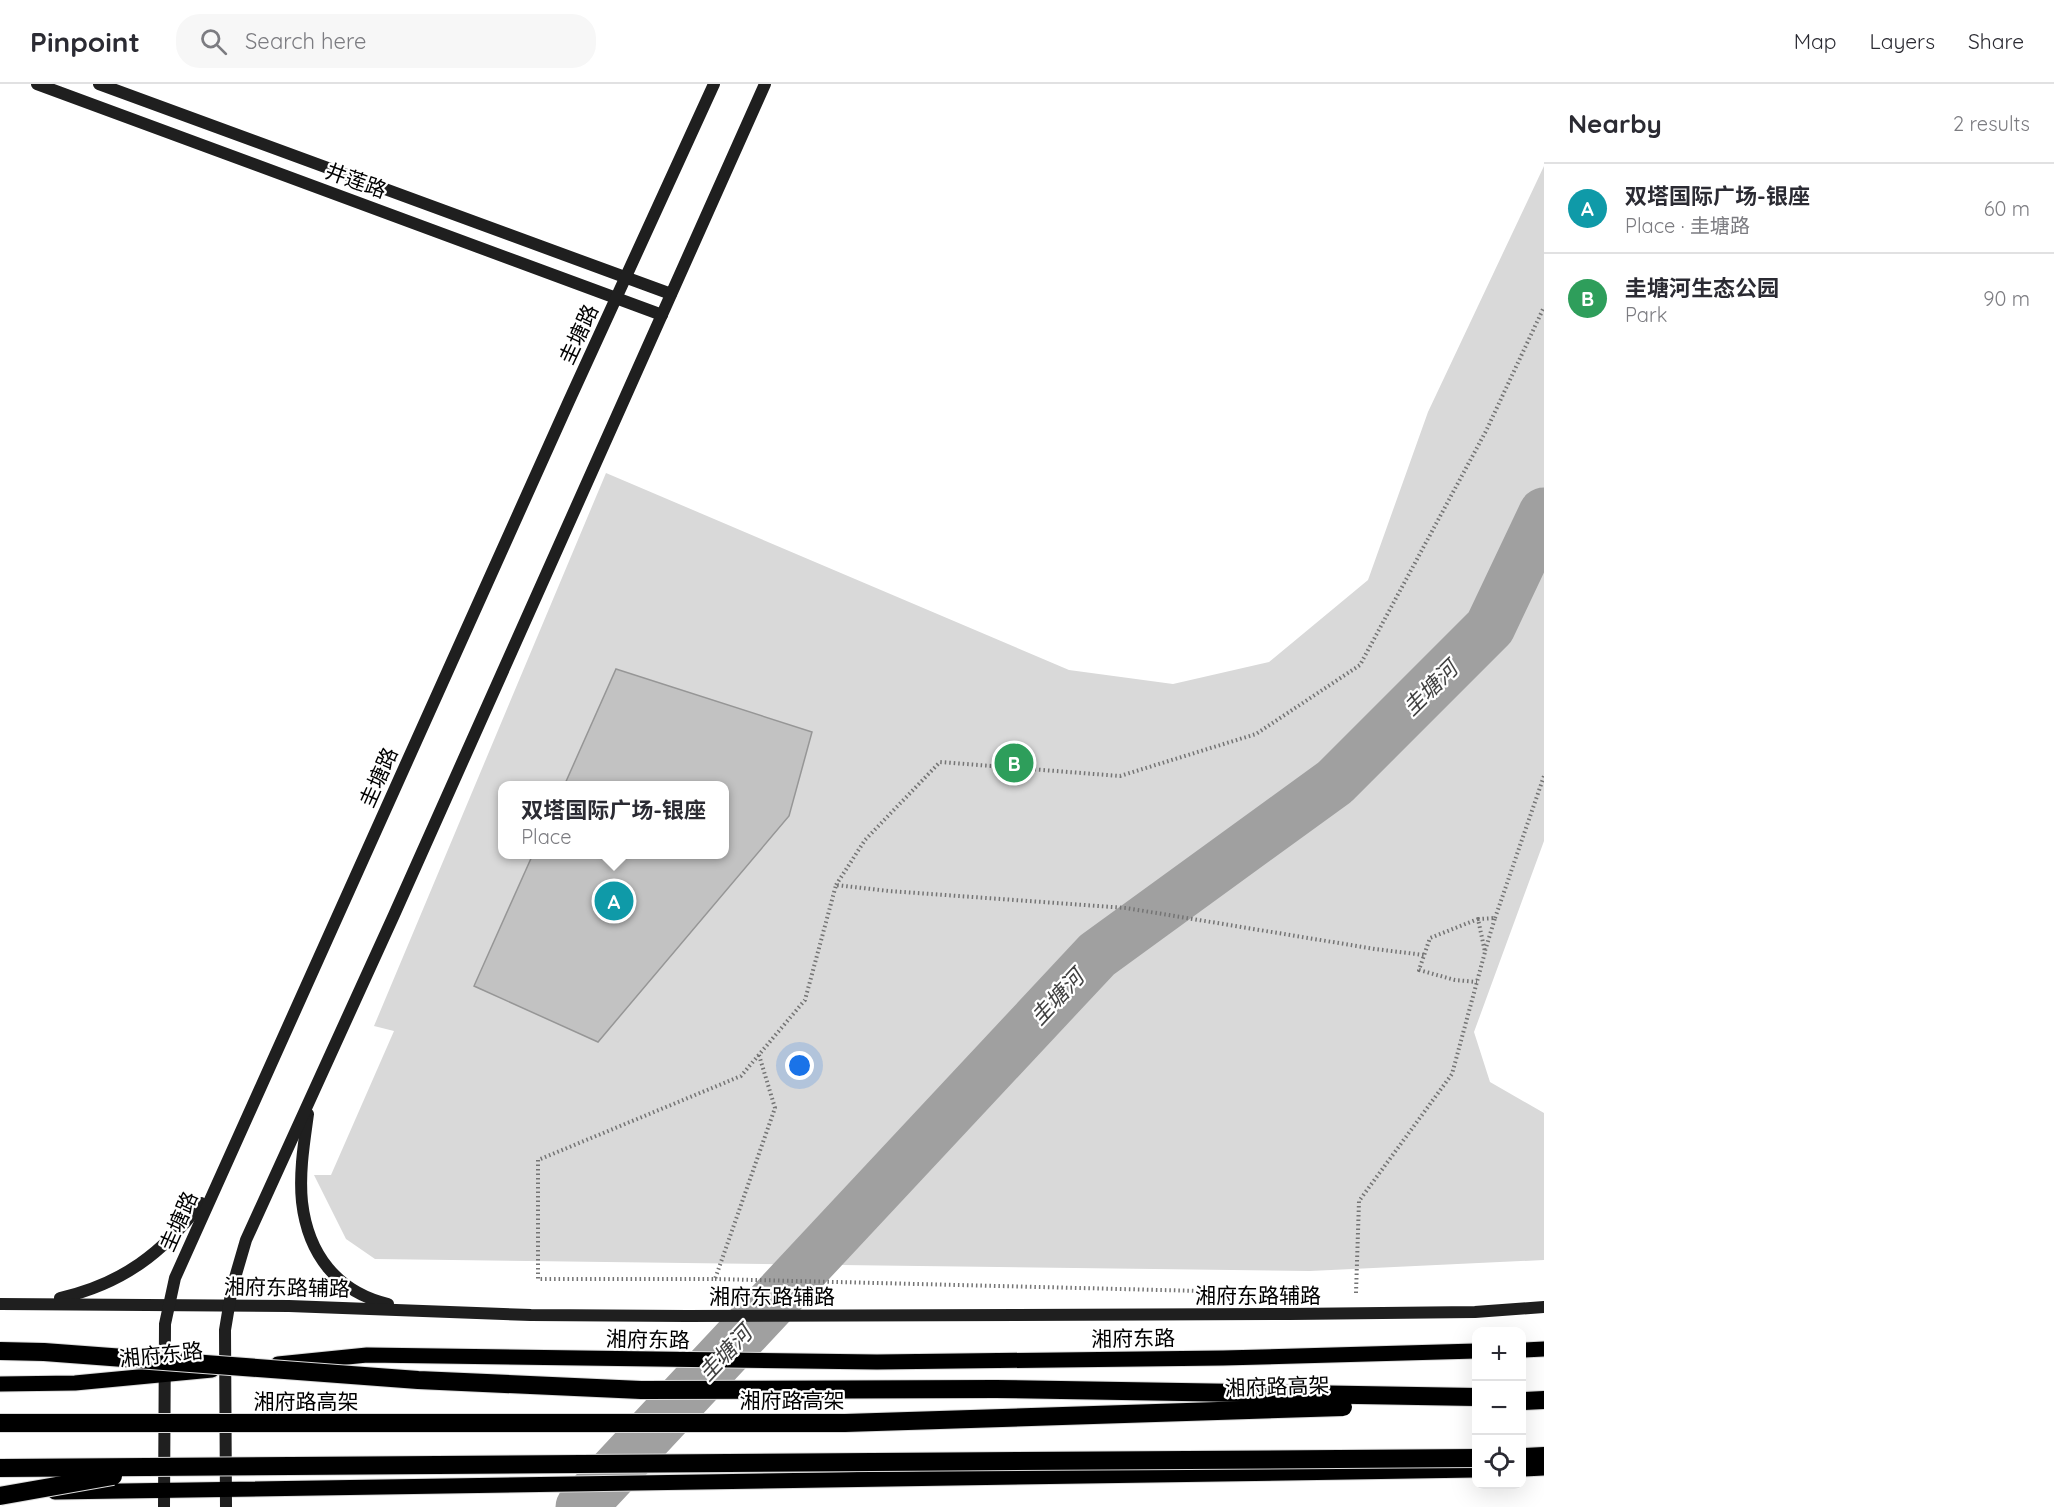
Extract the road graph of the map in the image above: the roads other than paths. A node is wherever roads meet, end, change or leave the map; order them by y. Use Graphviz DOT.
graph roads {
  1 [pos="37,84"];
  2 [pos="99,84"];
  3 [pos="714,84"];
  4 [pos="765,84"];
  5 [pos="625,277"];
  6 [pos="671,294"];
  7 [pos="616,298"];
  8 [pos="662,315"];
  9 [pos="309,1102"];
  10 [pos="215,1186"];
  11 [pos="0,1304"];
  12 [pos="37,1304"];
  13 [pos="169,1305"];
  14 [pos="229,1305"];
  15 [pos="1544,1307"];
  16 [pos="415,1311"];
  17 [pos="1544,1349"];
  18 [pos="1526,1350"];
  19 [pos="0,1351"];
  20 [pos="1472,1351"];
  21 [pos="225,1369"];
  22 [pos="165,1375"];
  23 [pos="0,1384"];
  24 [pos="1472,1397"];
  25 [pos="1526,1399"];
  26 [pos="1544,1399"];
  27 [pos="1472,1402"];
  28 [pos="0,1423"];
  29 [pos="1544,1456"];
  30 [pos="1526,1457"];
  31 [pos="1472,1458"];
  32 [pos="165,1467"];
  33 [pos="0,1468"];
  34 [pos="1544,1468"];
  35 [pos="1526,1469"];
  36 [pos="1472,1470"];
  37 [pos="226,1490"];
  38 [pos="163,1491"];
  39 [pos="0,1495"];
  40 [pos="164,1507"];
  41 [pos="226,1507"];
  1 -- 7 [label="main road, 井莲路"];
  2 -- 5 [label="main road, 井莲路"];
  3 -- 5 [label="main road, 圭塘路"];
  4 -- 6 [label="main road"];
  5 -- 6 [label="main road, 井莲路"];
  5 -- 7 [label="main road, 圭塘路"];
  6 -- 8 [label="main road"];
  7 -- 8 [label="main road, 井莲路"];
  7 -- 10 [label="main road, 圭塘路"];
  8 -- 9 [label="main road"];
  9 -- 14 [label="main road"];
  9 -- 16 [label="main road"];
  10 -- 12 [label="main road"];
  10 -- 13 [label="main road, 圭塘路"];
  11 -- 12 [label="main road, 湘府东路辅路"];
  12 -- 13 [label="main road, 湘府东路辅路"];
  13 -- 14 [label="main road, 湘府东路辅路"];
  13 -- 22 [label="main road, 圭塘路"];
  14 -- 16 [label="main road, 湘府东路辅路"];
  14 -- 21 [label="main road"];
  15 -- 16 [label="main road, 湘府东路辅路"];
  17 -- 18 [label="main road"];
  19 -- 24 [label="highway, bridge"];
  20 -- 21 [label="main road, 湘府东路"];
  21 -- 22 [label="main road, 湘府东路"];
  21 -- 37 [label="main road"];
  22 -- 23 [label="main road, 湘府东路"];
  22 -- 38 [label="main road, 圭塘路"];
  25 -- 26 [label="highway"];
  27 -- 28 [label="highway, 湘府路高架, bridge"];
  29 -- 30 [label="highway"];
  31 -- 32 [label="highway, bridge"];
  32 -- 33 [label="highway, bridge"];
  32 -- 39 [label="highway, bridge"];
  34 -- 35 [label="main road"];
  36 -- 37 [label="main road"];
  37 -- 38 [label="main road"];
  37 -- 41 [label="main road"];
  38 -- 39 [label="main road"];
  38 -- 40 [label="main road, 圭塘路"];
}
